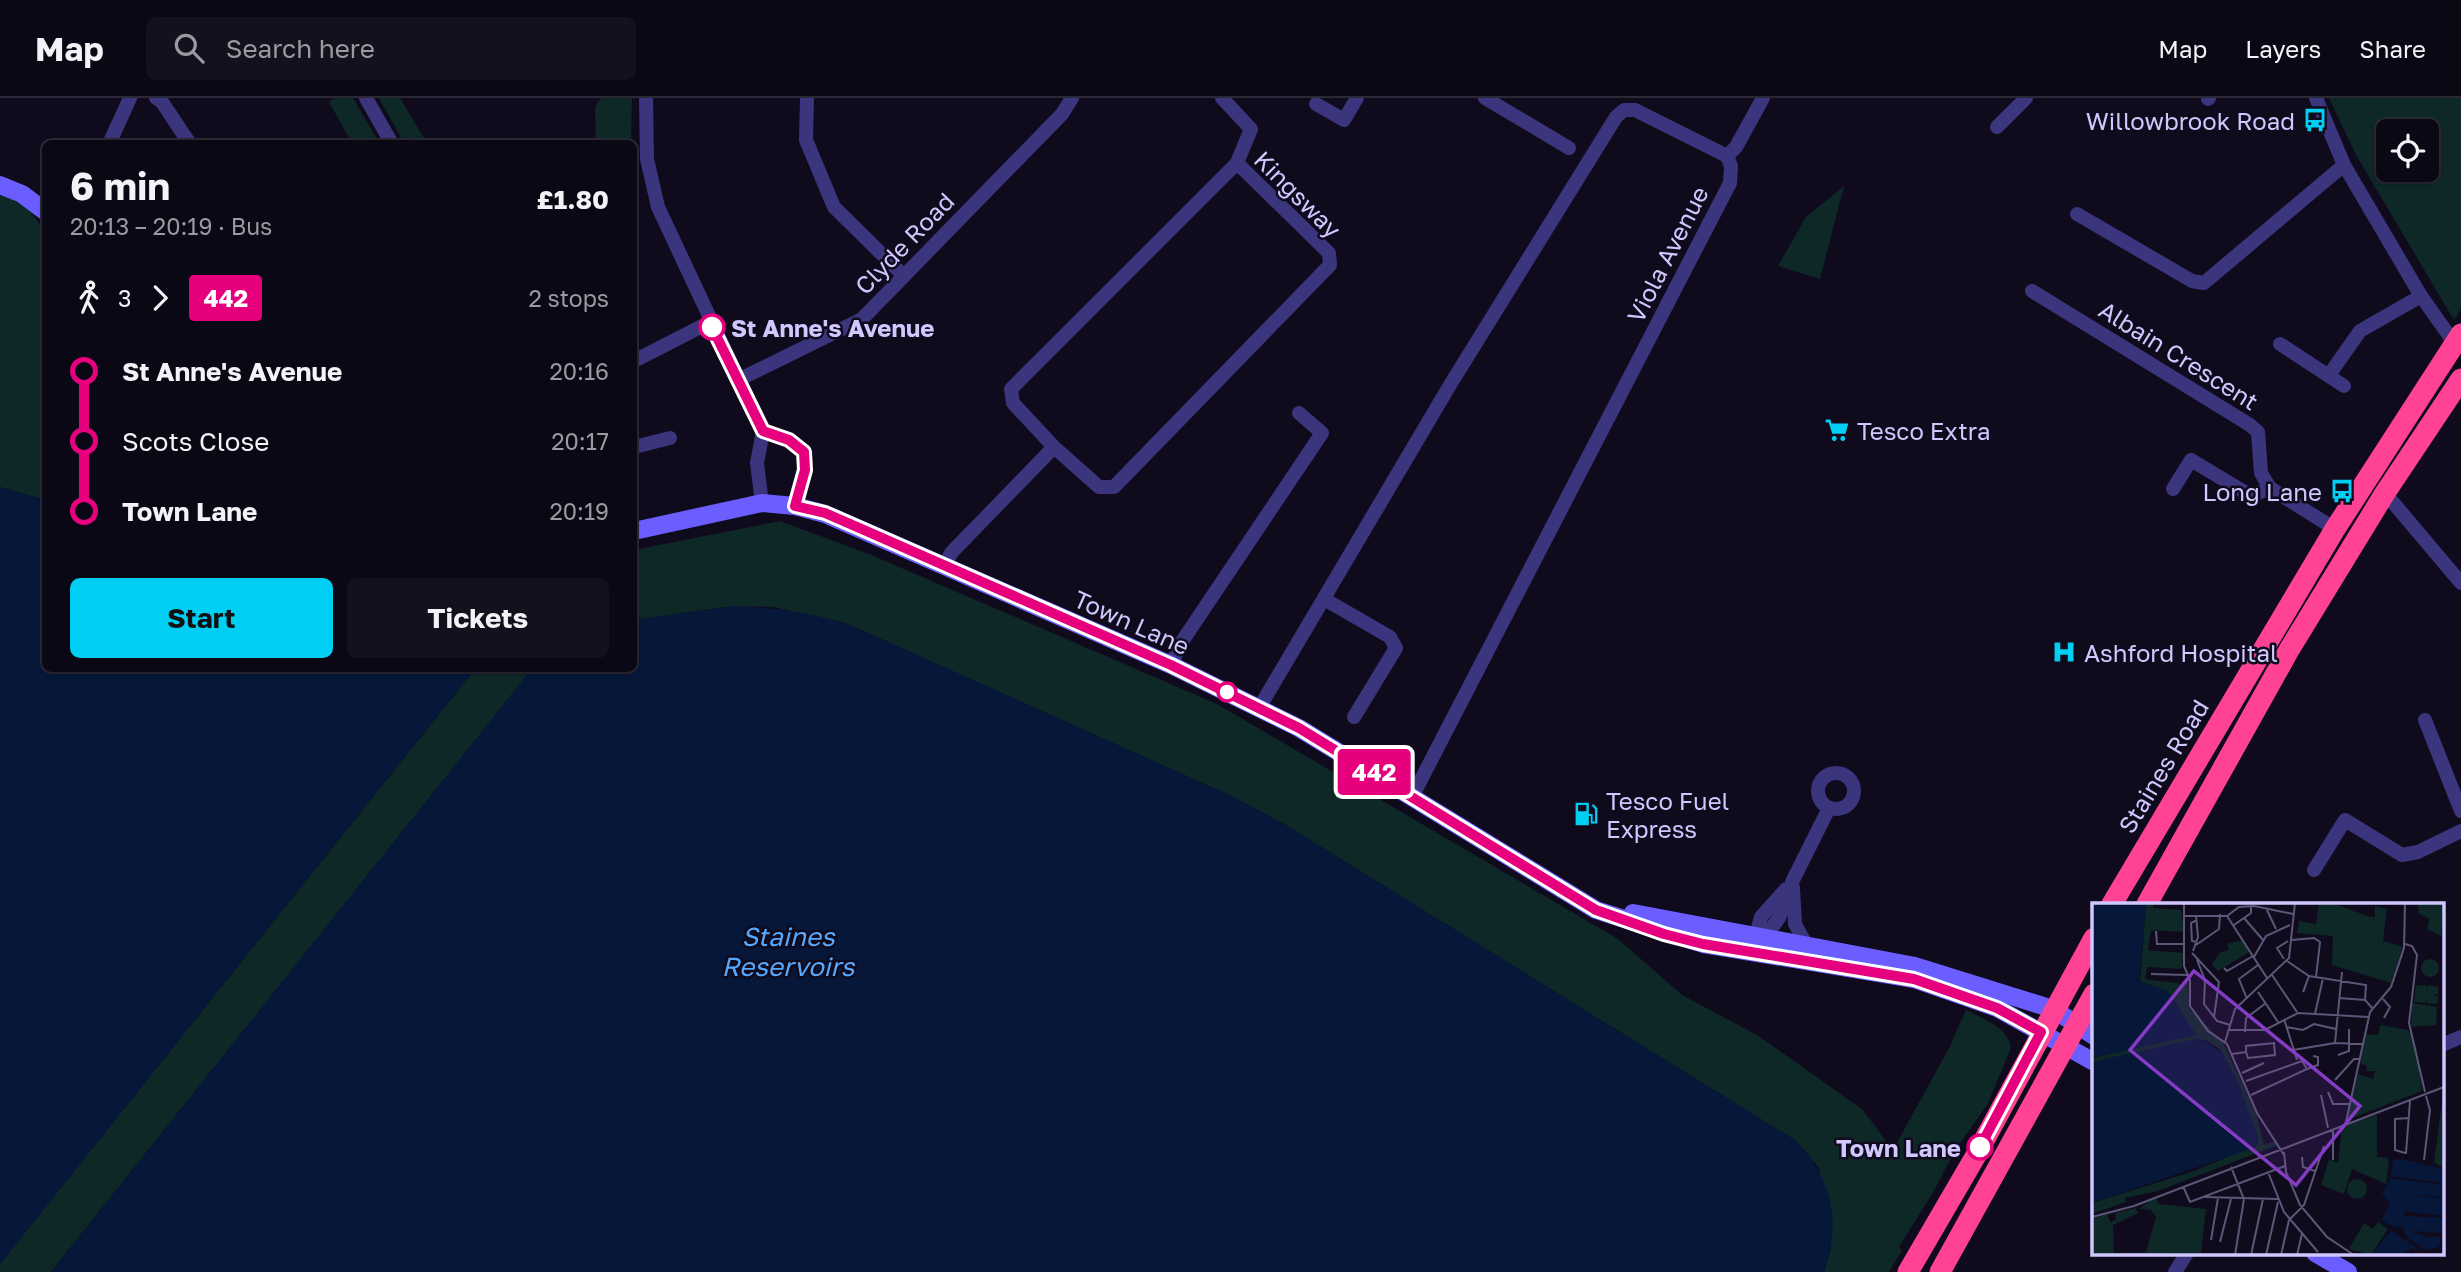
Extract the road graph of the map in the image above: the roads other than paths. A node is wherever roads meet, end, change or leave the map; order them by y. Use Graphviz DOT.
graph roads {
  1 [pos="130,98"];
  2 [pos="156,98"];
  3 [pos="366,98"];
  4 [pos="646,98"];
  5 [pos="807,98"];
  6 [pos="1072,98"];
  7 [pos="1222,98"];
  8 [pos="1357,98"];
  9 [pos="1485,98"];
  10 [pos="1763,98"];
  11 [pos="2026,98"];
  12 [pos="2316,98"];
  13 [pos="1316,104"];
  14 [pos="1997,127"];
  15 [pos="111,140"];
  16 [pos="187,140"];
  17 [pos="390,140"];
  18 [pos="1569,148"];
  19 [pos="1727,156"];
  20 [pos="1237,163"];
  21 [pos="2344,165"];
  22 [pos="0,184"];
  23 [pos="42,209"];
  24 [pos="2077,214"];
  25 [pos="904,276"];
  26 [pos="2032,291"];
  27 [pos="2421,296"];
  28 [pos="710,322"];
  29 [pos="2458,339"];
  30 [pos="2280,344"];
  31 [pos="637,359"];
  32 [pos="2329,375"];
  33 [pos="2461,379"];
  34 [pos="738,380"];
  35 [pos="2344,386"];
  36 [pos="1299,413"];
  37 [pos="763,431"];
  38 [pos="670,438"];
  39 [pos="637,446"];
  40 [pos="1054,447"];
  41 [pos="2270,488"];
  42 [pos="2173,489"];
  43 [pos="2385,493"];
  44 [pos="762,503"];
  45 [pos="795,506"];
  46 [pos="2335,528"];
  47 [pos="637,530"];
  48 [pos="944,566"];
  49 [pos="2461,583"];
  50 [pos="1324,599"];
  51 [pos="1171,665"];
  52 [pos="1259,708"];
  53 [pos="1354,717"];
  54 [pos="2425,721"];
  55 [pos="1412,797"];
  56 [pos="1829,808"];
  57 [pos="2461,811"];
  58 [pos="2461,831"];
  59 [pos="2314,870"];
  60 [pos="1793,880"];
  61 [pos="2113,903"];
  62 [pos="2148,903"];
  63 [pos="1758,941"];
  64 [pos="2092,941"];
  65 [pos="1806,944"];
  66 [pos="2092,1002"];
  67 [pos="2053,1009"];
  68 [pos="2085,1030"];
  69 [pos="2041,1032"];
  70 [pos="2461,1037"];
  71 [pos="2444,1044"];
  72 [pos="2065,1046"];
  73 [pos="2092,1061"];
  74 [pos="2186,1254"];
  75 [pos="2317,1254"];
  76 [pos="1908,1272"];
  77 [pos="1940,1272"];
  78 [pos="2175,1272"];
  79 [pos="2348,1272"];
  1 -- 15 [label="street"];
  2 -- 16 [label="street"];
  3 -- 17 [label="street"];
  4 -- 28 [label="street"];
  5 -- 25 [label="street"];
  6 -- 25 [label="street, Clyde Road"];
  7 -- 20 [label="street"];
  8 -- 13 [label="street"];
  9 -- 18 [label="street"];
  10 -- 19 [label="street"];
  11 -- 14 [label="street"];
  12 -- 21 [label="street"];
  19 -- 50 [label="street"];
  19 -- 55 [label="street, Viola Avenue"];
  20 -- 40 [label="street, Kingsway"];
  20 -- 40 [label="street, Kingsway"];
  21 -- 24 [label="street"];
  21 -- 27 [label="street"];
  22 -- 23 [label="main road"];
  25 -- 34 [label="street, Clyde Road"];
  26 -- 41 [label="street, Albain Crescent"];
  27 -- 29 [label="street"];
  27 -- 32 [label="street"];
  28 -- 31 [label="street"];
  28 -- 34 [label="street"];
  29 -- 46 [label="highway, Staines Road"];
  30 -- 32 [label="street"];
  32 -- 35 [label="street"];
  33 -- 43 [label="highway"];
  34 -- 37 [label="street"];
  36 -- 51 [label="street"];
  37 -- 44 [label="street"];
  37 -- 45 [label="street"];
  38 -- 39 [label="street"];
  40 -- 48 [label="street"];
  41 -- 42 [label="street"];
  41 -- 46 [label="street"];
  43 -- 49 [label="street"];
  43 -- 62 [label="highway"];
  44 -- 45 [label="main road, Town Lane"];
  44 -- 47 [label="main road, Town Lane"];
  45 -- 48 [label="main road, Town Lane"];
  46 -- 61 [label="highway, Staines Road"];
  48 -- 51 [label="main road, Town Lane"];
  50 -- 52 [label="street"];
  50 -- 53 [label="street"];
  51 -- 52 [label="main road, Town Lane"];
  52 -- 55 [label="main road, Town Lane"];
  54 -- 57 [label="street"];
  55 -- 63 [label="main road, Town Lane"];
  56 -- 60 [label="street"];
  58 -- 59 [label="street"];
  60 -- 63 [label="street"];
  60 -- 65 [label="street"];
  63 -- 65 [label="main road, Town Lane"];
  63 -- 69 [label="main road, Town Lane"];
  64 -- 67 [label="highway"];
  65 -- 67 [label="main road, Town Lane"];
  66 -- 68 [label="highway"];
  67 -- 68 [label="main road, Town Lane"];
  67 -- 69 [label="highway"];
  68 -- 72 [label="highway"];
  69 -- 72 [label="main road, Town Lane"];
  69 -- 76 [label="highway"];
  70 -- 71 [label="street"];
  72 -- 73 [label="main road, Town Lane"];
  72 -- 77 [label="highway"];
  74 -- 78 [label="street"];
  75 -- 79 [label="main road"];
}
